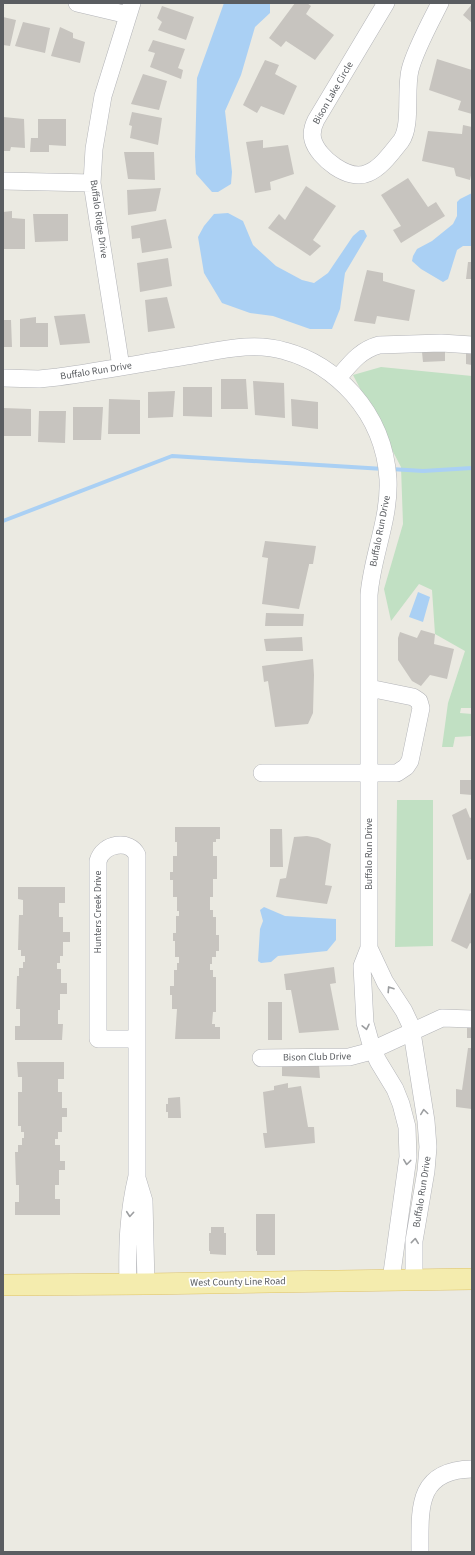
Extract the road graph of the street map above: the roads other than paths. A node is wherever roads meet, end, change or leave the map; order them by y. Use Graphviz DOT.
graph roads {
  1 [pos="77,3"];
  2 [pos="386,3"];
  3 [pos="440,3"];
  4 [pos="130,9"];
  5 [pos="3,181"];
  6 [pos="92,183"];
  7 [pos="472,345"];
  8 [pos="121,366"];
  9 [pos="3,378"];
  10 [pos="338,378"];
  11 [pos="369,688"];
  12 [pos="262,773"];
  13 [pos="370,773"];
  14 [pos="368,948"];
  15 [pos="472,1019"];
  16 [pos="412,1031"];
  17 [pos="137,1039"];
  18 [pos="373,1050"];
  19 [pos="260,1058"];
  20 [pos="472,1279"];
  21 [pos="391,1280"];
  22 [pos="414,1280"];
  23 [pos="137,1284"];
  24 [pos="3,1285"];
  25 [pos="472,1469"];
  26 [pos="420,1552"];
  1 -- 4 [label="street"];
  2 -- 3 [label="street, Bison Lake Circle"];
  4 -- 6 [label="street, Buffalo Ridge Drive"];
  5 -- 6 [label="street"];
  6 -- 8 [label="street, Buffalo Ridge Drive"];
  7 -- 10 [label="street"];
  8 -- 9 [label="street, Buffalo Run Drive"];
  8 -- 10 [label="street, Buffalo Run Drive"];
  10 -- 11 [label="street, Buffalo Run Drive"];
  11 -- 13 [label="street, Buffalo Run Drive"];
  11 -- 13 [label="street"];
  12 -- 13 [label="street"];
  13 -- 14 [label="street, Buffalo Run Drive"];
  16 -- 14 [label="street, Buffalo Run Drive, one-way"];
  14 -- 18 [label="street, Buffalo Run Drive, one-way"];
  15 -- 16 [label="street, Bison Club Drive"];
  16 -- 18 [label="street, Bison Club Drive"];
  22 -- 16 [label="street, Buffalo Run Drive, one-way"];
  17 -- 17 [label="street, Hunters Creek Drive"];
  17 -- 23 [label="street, Hunters Creek Drive"];
  18 -- 19 [label="street, Bison Club Drive"];
  18 -- 21 [label="street, Buffalo Run Drive, one-way"];
  20 -- 22 [label="main road, West County Line Road"];
  21 -- 22 [label="main road, West County Line Road"];
  21 -- 23 [label="main road, West County Line Road"];
  23 -- 24 [label="main road, West County Line Road"];
  25 -- 26 [label="street"];
}
